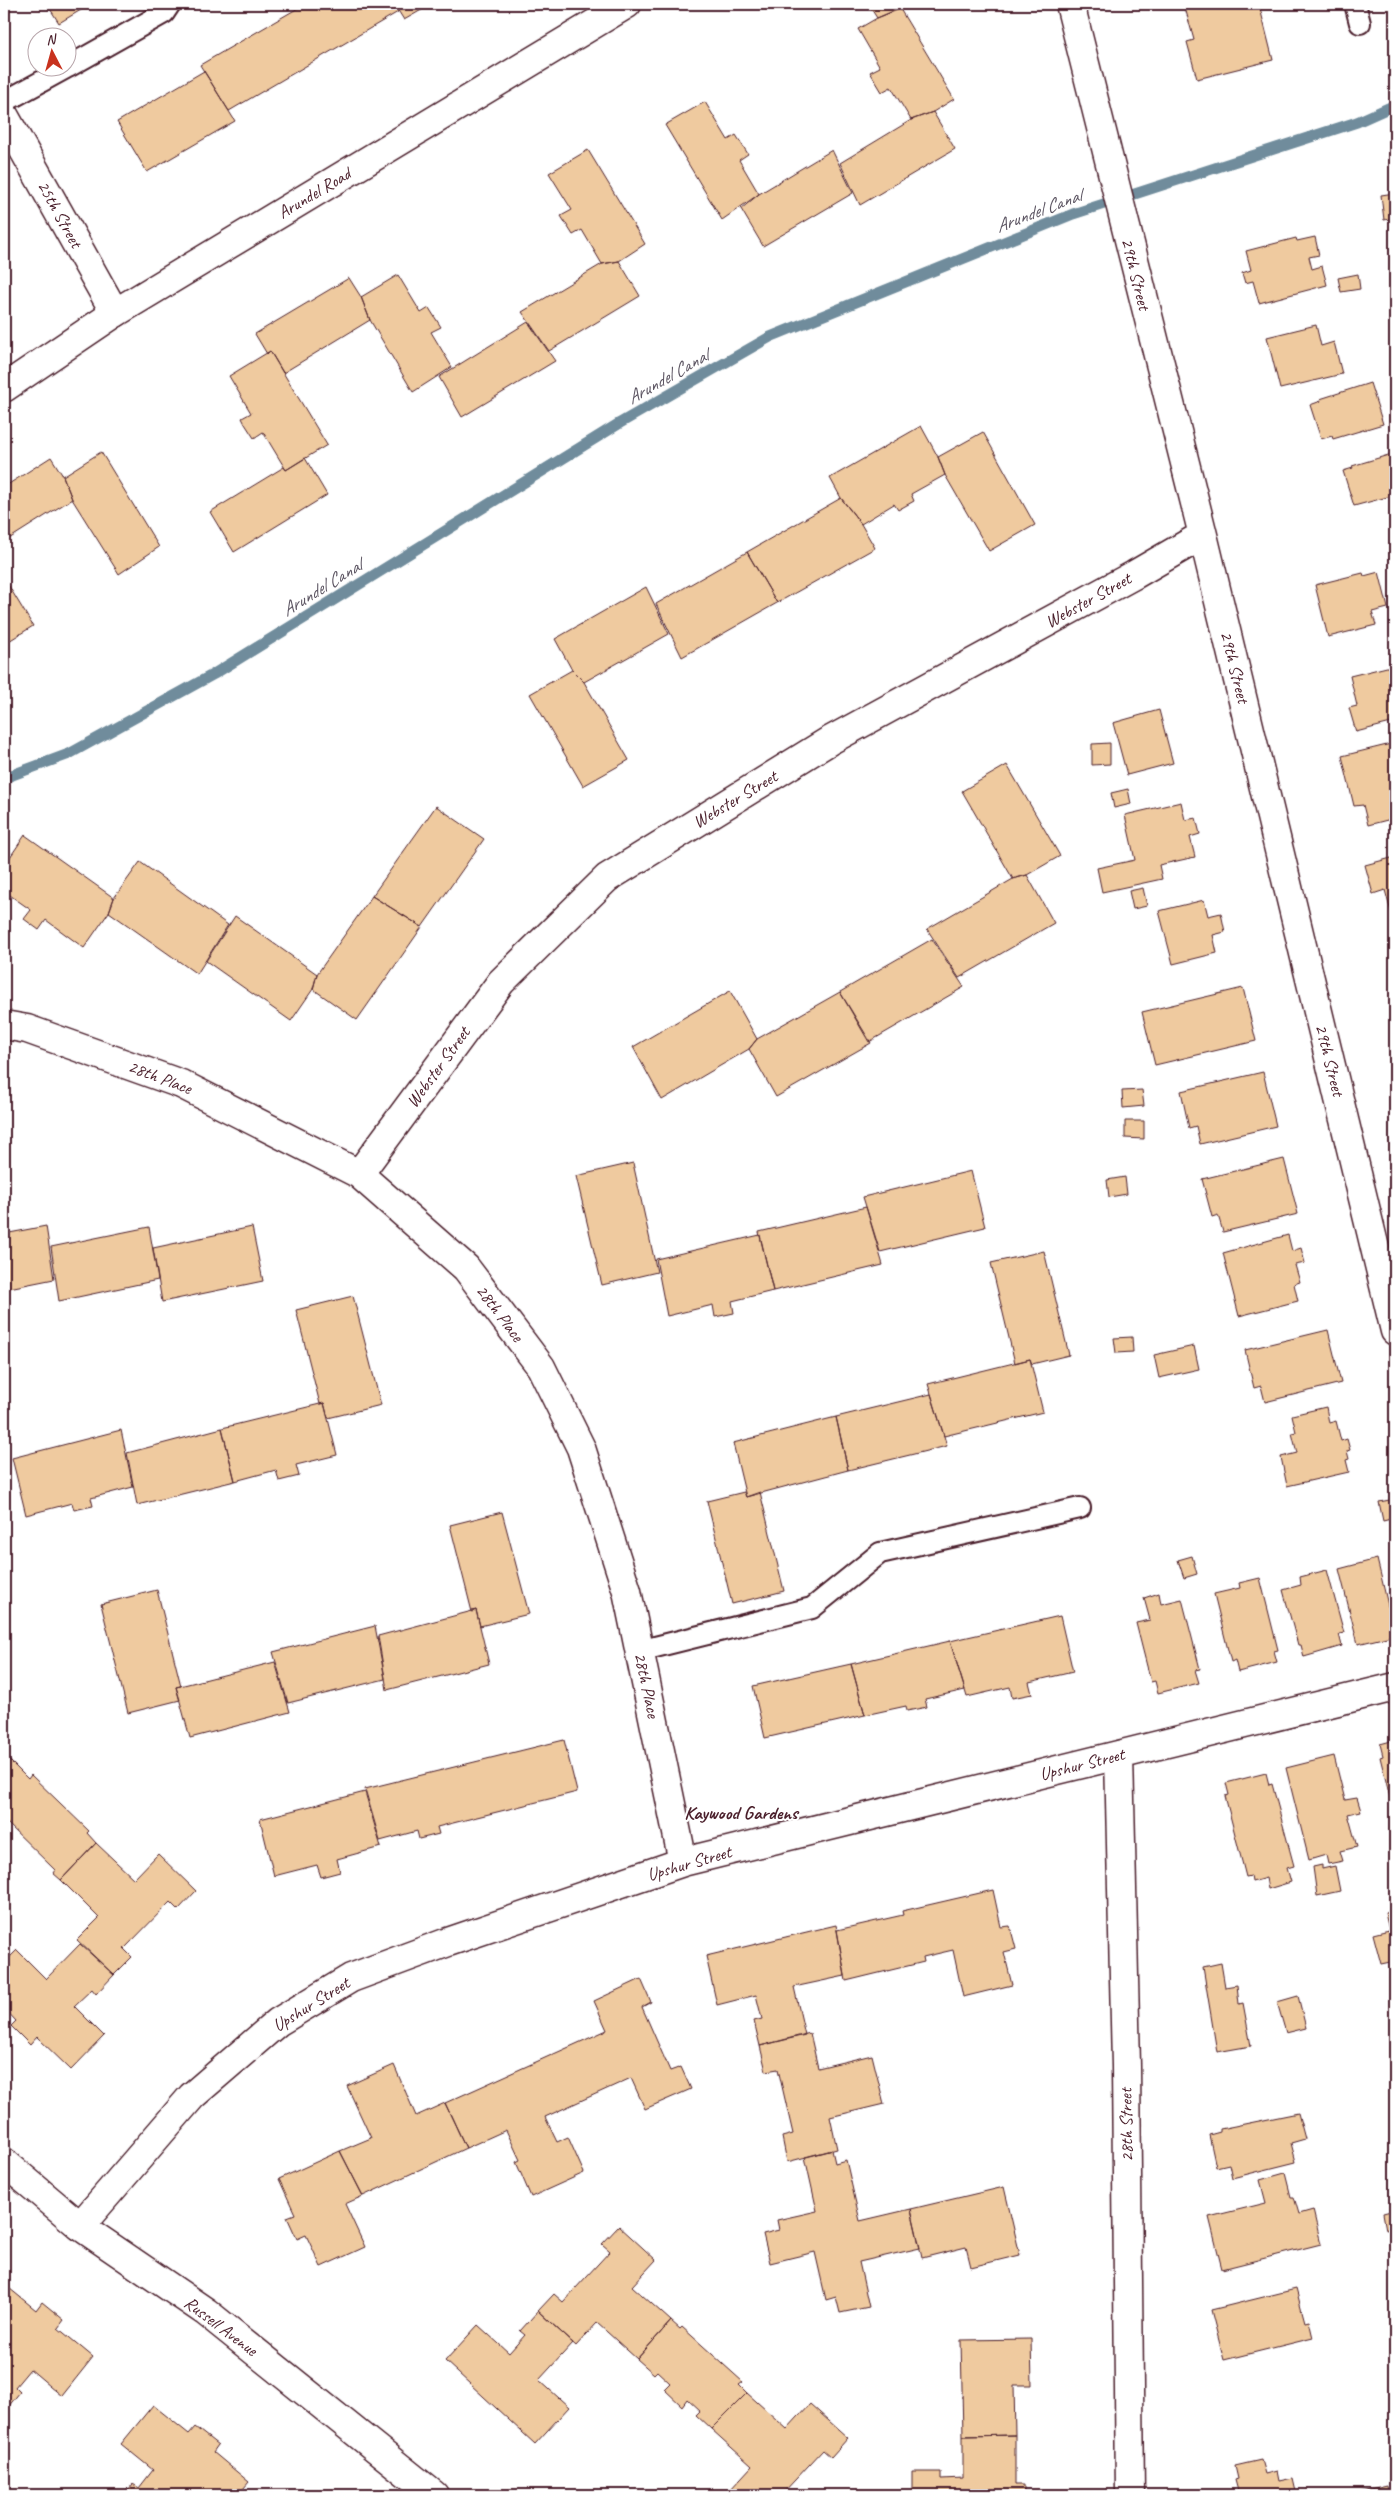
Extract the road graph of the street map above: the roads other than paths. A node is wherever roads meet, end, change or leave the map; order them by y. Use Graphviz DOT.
graph roads {
  1 [pos="170,4"];
  2 [pos="628,4"];
  3 [pos="1070,4"];
  4 [pos="78,61"];
  5 [pos="47,78"];
  6 [pos="4,102"];
  7 [pos="4,115"];
  8 [pos="115,313"];
  9 [pos="4,388"];
  10 [pos="1203,534"];
  11 [pos="4,1025"];
  12 [pos="360,1174"];
  13 [pos="1395,1331"];
  14 [pos="1080,1508"];
  15 [pos="640,1651"];
  16 [pos="1395,1687"];
  17 [pos="1119,1755"];
  18 [pos="684,1862"];
  19 [pos="4,2162"];
  20 [pos="80,2226"];
  21 [pos="434,2495"];
  22 [pos="1130,2495"];
  1 -- 4 [label="lane"];
  2 -- 8 [label="street, Arundel Road"];
  3 -- 10 [label="street, 29th Street"];
  5 -- 6 [label="lane"];
  7 -- 8 [label="street, 25th Street"];
  8 -- 9 [label="street, Arundel Road"];
  10 -- 12 [label="street, Webster Street"];
  10 -- 13 [label="street, 29th Street"];
  11 -- 12 [label="street, 28th Place"];
  12 -- 15 [label="street, 28th Place"];
  14 -- 15 [label="lane"];
  15 -- 18 [label="street, 28th Place"];
  16 -- 17 [label="street, Upshur Street"];
  17 -- 18 [label="street, Upshur Street"];
  17 -- 22 [label="street, 28th Street"];
  18 -- 20 [label="street, Upshur Street"];
  19 -- 20 [label="street, Russell Avenue"];
  20 -- 21 [label="street, Russell Avenue"];
}
